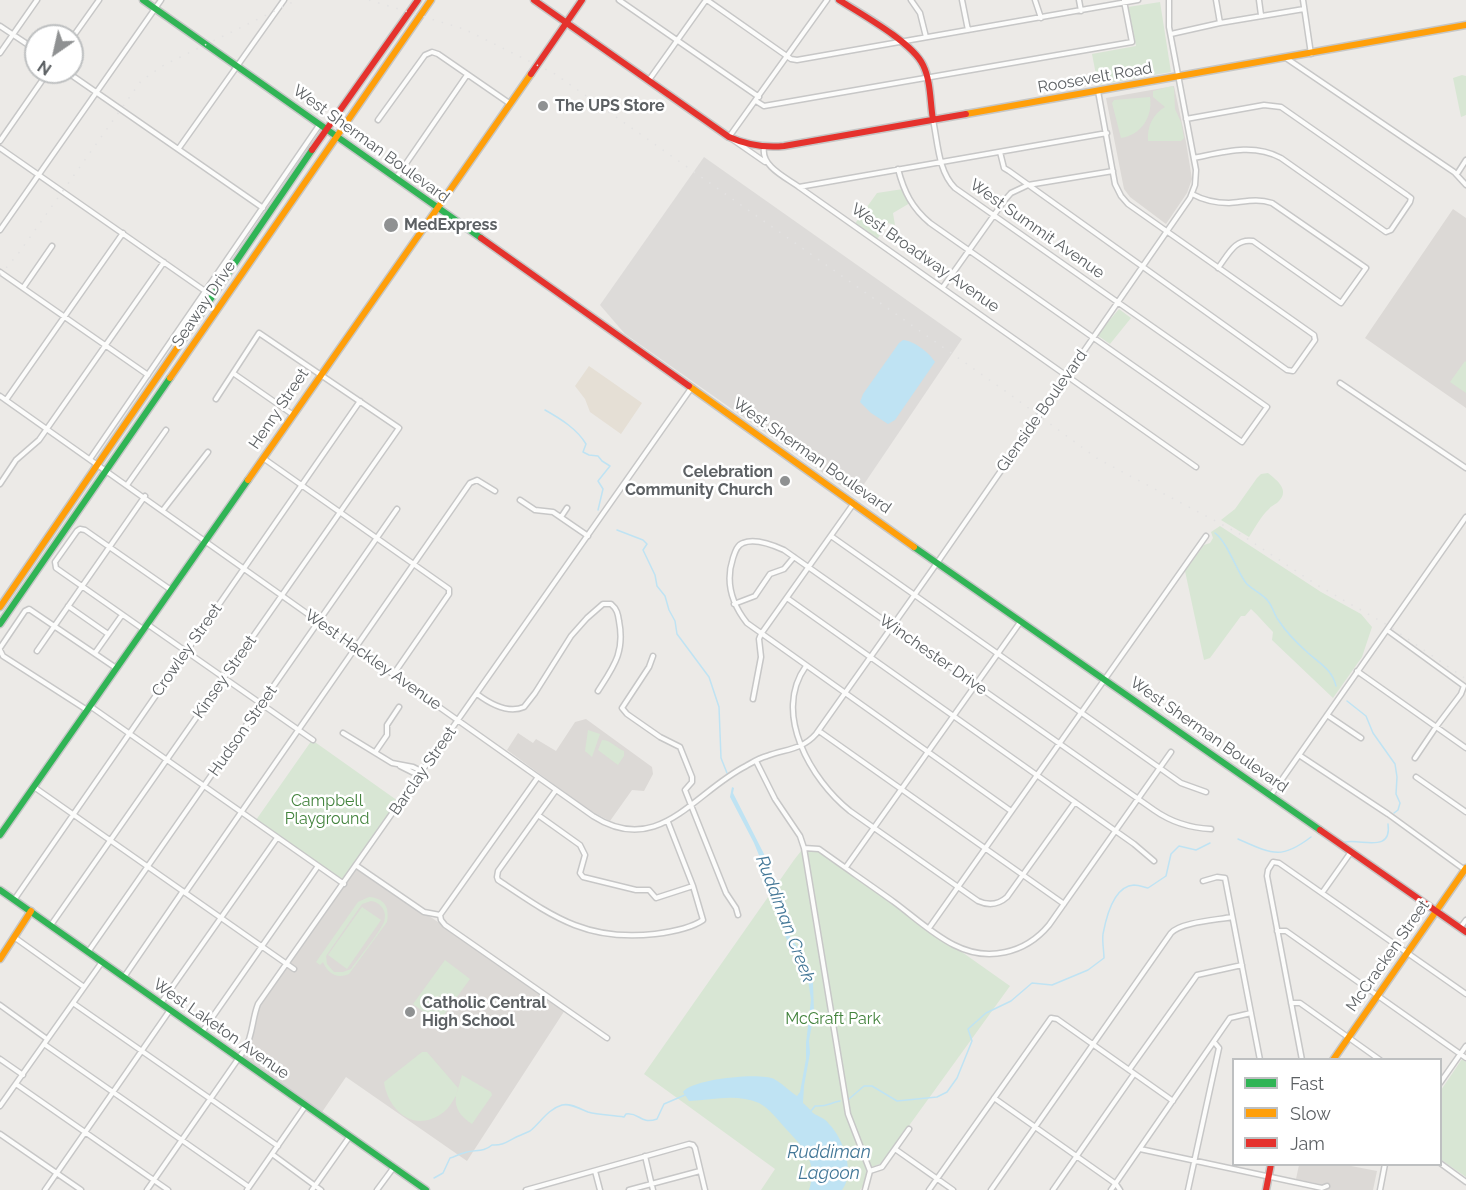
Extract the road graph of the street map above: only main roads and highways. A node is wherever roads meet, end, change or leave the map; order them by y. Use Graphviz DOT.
graph roads {
  1 [pos="143,0"];
  2 [pos="418,0"];
  3 [pos="431,0"];
  4 [pos="534,0"];
  5 [pos="582,0"];
  6 [pos="839,0"];
  7 [pos="567,22"];
  8 [pos="1466,25"];
  9 [pos="367,73"];
  10 [pos="933,120"];
  11 [pos="342,129"];
  12 [pos="326,130"];
  13 [pos="337,136"];
  14 [pos="729,137"];
  15 [pos="297,194"];
  16 [pos="436,207"];
  17 [pos="134,411"];
  18 [pos="111,464"];
  19 [pos="95,467"];
  20 [pos="66,529"];
  21 [pos="0,607"];
  22 [pos="0,624"];
  23 [pos="0,835"];
  24 [pos="1465,869"];
  25 [pos="0,890"];
  26 [pos="31,911"];
  27 [pos="1436,911"];
  28 [pos="1463,930"];
  29 [pos="0,958"];
  30 [pos="1334,1058"];
  31 [pos="1271,1166"];
  32 [pos="426,1190"];
  33 [pos="1266,1190"];
  1 -- 12 [label="main road, West Sherman Boulevard"];
  2 -- 9 [label="main road, Seaway Drive"];
  3 -- 11 [label="main road, Seaway Drive"];
  4 -- 7 [label="main road, West Broadway Avenue"];
  5 -- 7 [label="main road, Henry Street"];
  6 -- 10 [label="main road, West Summit Avenue"];
  7 -- 14 [label="main road, West Broadway Avenue"];
  7 -- 16 [label="main road, Henry Street"];
  8 -- 10 [label="main road, Roosevelt Road"];
  9 -- 11 [label="main road"];
  9 -- 12 [label="main road, Seaway Drive"];
  10 -- 14 [label="main road, Roosevelt Road"];
  11 -- 13 [label="main road, Seaway Drive"];
  12 -- 13 [label="main road, West Sherman Boulevard"];
  12 -- 15 [label="main road"];
  12 -- 17 [label="main road, Seaway Drive"];
  13 -- 15 [label="main road, Seaway Drive"];
  13 -- 16 [label="main road, West Sherman Boulevard"];
  15 -- 18 [label="main road, Seaway Drive"];
  16 -- 23 [label="main road, Henry Street"];
  16 -- 27 [label="main road, West Sherman Boulevard"];
  17 -- 18 [label="main road"];
  17 -- 19 [label="main road, Seaway Drive"];
  18 -- 20 [label="main road, Seaway Drive"];
  19 -- 20 [label="main road"];
  19 -- 21 [label="main road, Seaway Drive"];
  20 -- 22 [label="main road, Seaway Drive"];
  24 -- 27 [label="main road, McCracken Street"];
  25 -- 26 [label="main road, West Laketon Avenue"];
  26 -- 29 [label="main road"];
  26 -- 32 [label="main road, West Laketon Avenue"];
  27 -- 28 [label="main road, West Sherman Boulevard"];
  27 -- 30 [label="main road, McCracken Street"];
  31 -- 33 [label="main road"];
}
